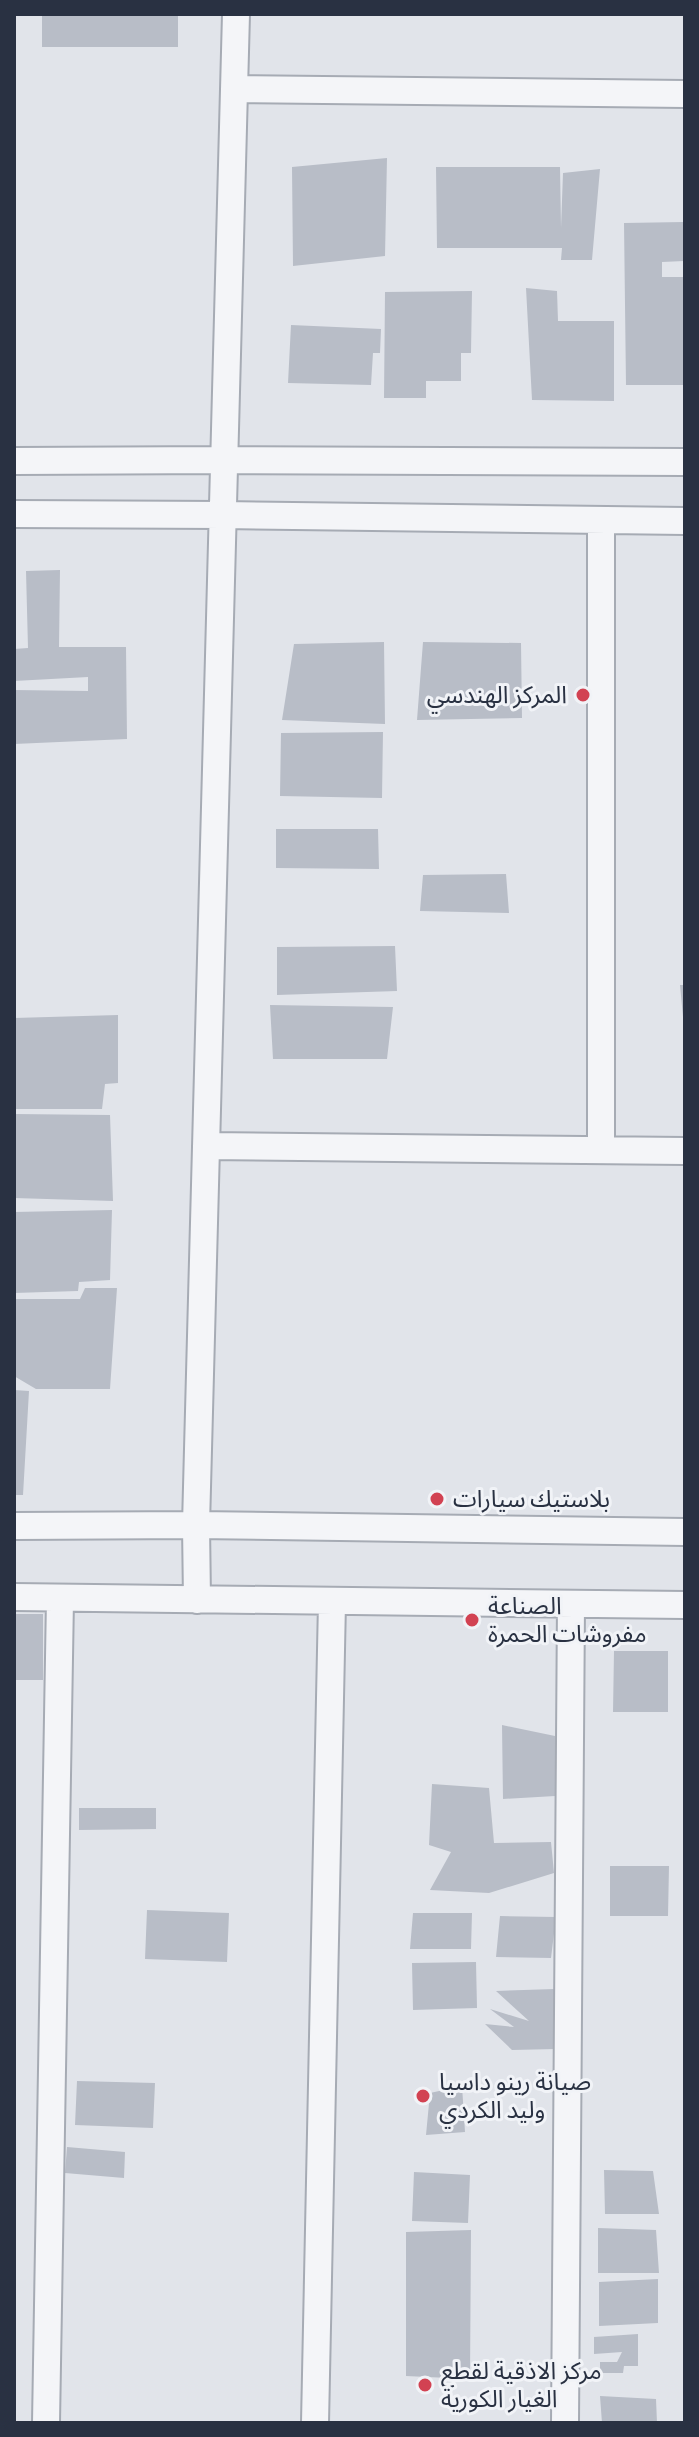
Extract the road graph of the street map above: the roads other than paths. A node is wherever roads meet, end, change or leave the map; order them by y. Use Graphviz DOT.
graph roads {
  1 [pos="236,14"];
  2 [pos="234,89"];
  3 [pos="685,94"];
  4 [pos="224,460"];
  5 [pos="14,461"];
  6 [pos="685,462"];
  7 [pos="14,514"];
  8 [pos="223,515"];
  9 [pos="601,520"];
  10 [pos="685,521"];
  11 [pos="206,1146"];
  12 [pos="601,1150"];
  13 [pos="685,1151"];
  14 [pos="196,1525"];
  15 [pos="14,1526"];
  16 [pos="685,1532"];
  17 [pos="14,1597"];
  18 [pos="60,1599"];
  19 [pos="197,1600"];
  20 [pos="332,1602"];
  21 [pos="571,1604"];
  22 [pos="685,1605"];
  23 [pos="46,2423"];
  24 [pos="315,2423"];
  25 [pos="565,2423"];
  1 -- 2 [label="street"];
  2 -- 3 [label="street"];
  2 -- 4 [label="street"];
  4 -- 5 [label="street"];
  4 -- 6 [label="street"];
  4 -- 8 [label="street"];
  7 -- 8 [label="street"];
  8 -- 9 [label="street"];
  8 -- 11 [label="street"];
  9 -- 10 [label="street"];
  9 -- 12 [label="street"];
  11 -- 12 [label="street"];
  11 -- 14 [label="street"];
  12 -- 13 [label="street"];
  14 -- 15 [label="street"];
  14 -- 16 [label="street"];
  14 -- 19 [label="street"];
  17 -- 18 [label="street"];
  18 -- 19 [label="street"];
  18 -- 23 [label="street"];
  19 -- 20 [label="street"];
  20 -- 21 [label="street"];
  20 -- 24 [label="street"];
  21 -- 22 [label="street"];
  21 -- 25 [label="street"];
}
